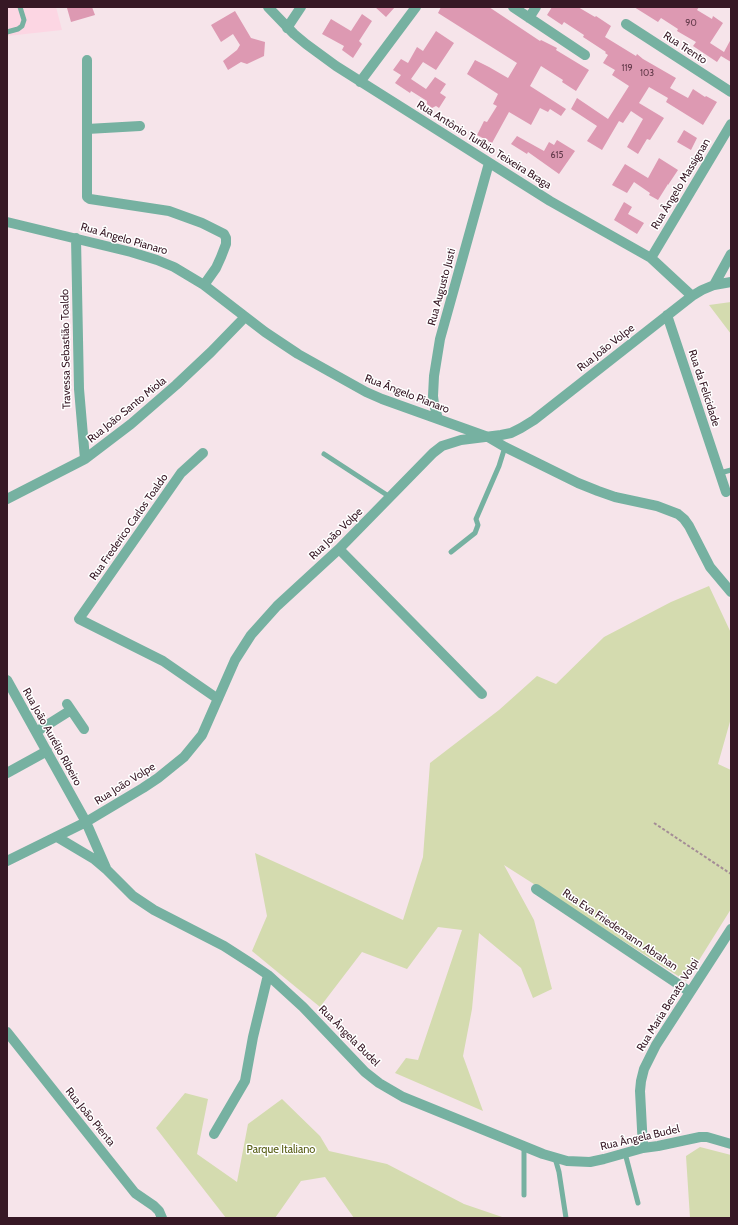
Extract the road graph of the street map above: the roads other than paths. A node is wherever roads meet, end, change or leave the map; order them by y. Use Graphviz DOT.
graph roads {
  1 [pos="20,7"];
  2 [pos="268,7"];
  3 [pos="301,7"];
  4 [pos="416,7"];
  5 [pos="513,7"];
  6 [pos="536,7"];
  7 [pos="529,18"];
  8 [pos="626,24"];
  9 [pos="287,28"];
  10 [pos="7,32"];
  11 [pos="585,55"];
  12 [pos="87,60"];
  13 [pos="360,82"];
  14 [pos="731,92"];
  15 [pos="731,124"];
  16 [pos="140,126"];
  17 [pos="87,129"];
  18 [pos="489,163"];
  19 [pos="7,222"];
  20 [pos="76,238"];
  21 [pos="731,254"];
  22 [pos="651,258"];
  23 [pos="731,282"];
  24 [pos="714,285"];
  25 [pos="204,286"];
  26 [pos="692,296"];
  27 [pos="667,315"];
  28 [pos="245,317"];
  29 [pos="438,419"];
  30 [pos="488,437"];
  31 [pos="505,447"];
  32 [pos="203,453"];
  33 [pos="324,454"];
  34 [pos="85,460"];
  35 [pos="731,470"];
  36 [pos="720,473"];
  37 [pos="726,492"];
  38 [pos="390,497"];
  39 [pos="7,499"];
  40 [pos="339,549"];
  41 [pos="451,552"];
  42 [pos="731,592"];
  43 [pos="7,680"];
  44 [pos="482,694"];
  45 [pos="218,699"];
  46 [pos="84,729"];
  47 [pos="36,732"];
  48 [pos="47,751"];
  49 [pos="7,773"];
  50 [pos="86,822"];
  51 [pos="56,837"];
  52 [pos="7,861"];
  53 [pos="107,870"];
  54 [pos="536,889"];
  55 [pos="731,929"];
  56 [pos="268,975"];
  57 [pos="690,992"];
  58 [pos="7,1032"];
  59 [pos="214,1134"];
  60 [pos="731,1144"];
  61 [pos="524,1146"];
  62 [pos="643,1148"];
  63 [pos="625,1153"];
  64 [pos="555,1158"];
  65 [pos="524,1196"];
  66 [pos="638,1202"];
  67 [pos="160,1214"];
  68 [pos="566,1218"];
  1 -- 10 [label="lane"];
  2 -- 9 [label="street, Rua Antônio Turíbio Teixeira Braga"];
  3 -- 9 [label="street"];
  4 -- 13 [label="street"];
  5 -- 7 [label="street"];
  6 -- 7 [label="street"];
  7 -- 11 [label="street"];
  8 -- 14 [label="street, Rua Trento"];
  9 -- 13 [label="street, Rua Antônio Turíbio Teixeira Braga"];
  12 -- 17 [label="street"];
  13 -- 18 [label="street, Rua Antônio Turíbio Teixeira Braga"];
  15 -- 22 [label="street, Rua Ângelo Massignan"];
  16 -- 17 [label="street"];
  17 -- 25 [label="street"];
  18 -- 22 [label="street, Rua Antônio Turíbio Teixeira Braga"];
  18 -- 29 [label="street, Rua Augusto Justi"];
  19 -- 20 [label="street, Rua Ângelo Pianaro"];
  20 -- 25 [label="street, Rua Ângelo Pianaro"];
  20 -- 34 [label="street, Travessa Sebastião Toaldo"];
  21 -- 24 [label="street"];
  22 -- 26 [label="street, Rua Antônio Turíbio Teixeira Braga"];
  23 -- 24 [label="street, Rua João Volpe"];
  24 -- 26 [label="street, Rua João Volpe"];
  25 -- 28 [label="street, Rua Ângelo Pianaro"];
  26 -- 27 [label="street, Rua João Volpe"];
  27 -- 30 [label="street, Rua João Volpe"];
  27 -- 36 [label="street, Rua da Felicidade"];
  28 -- 29 [label="street, Rua Ângelo Pianaro"];
  28 -- 34 [label="street, Rua João Santo Miola"];
  29 -- 30 [label="street, Rua Ângelo Pianaro"];
  30 -- 31 [label="street, Rua Ângelo Pianaro"];
  30 -- 38 [label="street, Rua João Volpe"];
  31 -- 41 [label="lane"];
  31 -- 42 [label="street, Rua Ângelo Pianaro"];
  32 -- 45 [label="street, Rua Frederico Carlos Toaldo"];
  33 -- 38 [label="lane"];
  34 -- 39 [label="street, Rua João Santo Miola"];
  35 -- 36 [label="lane"];
  36 -- 37 [label="street, Rua da Felicidade"];
  38 -- 40 [label="street, Rua João Volpe"];
  40 -- 44 [label="street"];
  40 -- 45 [label="street, Rua João Volpe"];
  43 -- 47 [label="street, Rua João Aurélio Ribeiro"];
  45 -- 50 [label="street, Rua João Volpe"];
  46 -- 47 [label="street"];
  47 -- 48 [label="street, Rua João Aurélio Ribeiro"];
  48 -- 49 [label="street"];
  48 -- 50 [label="street, Rua João Aurélio Ribeiro"];
  50 -- 51 [label="street, Rua João Volpe"];
  50 -- 53 [label="street, Rua João Aurélio Ribeiro"];
  51 -- 52 [label="street, Rua João Volpe"];
  51 -- 53 [label="street, Rua Ângela Budel"];
  53 -- 56 [label="street, Rua Ângela Budel"];
  54 -- 57 [label="street, Rua Eva Friedemann Abrahan"];
  55 -- 57 [label="street, Rua Maria Benato Volpi"];
  56 -- 59 [label="street"];
  56 -- 61 [label="street, Rua Ângela Budel"];
  57 -- 62 [label="street, Rua Maria Benato Volpi"];
  58 -- 67 [label="street, Rua João Pienta"];
  60 -- 62 [label="street, Rua Ângela Budel"];
  61 -- 64 [label="street, Rua Ângela Budel"];
  61 -- 65 [label="lane"];
  62 -- 63 [label="street, Rua Ângela Budel"];
  63 -- 64 [label="street, Rua Ângela Budel"];
  63 -- 66 [label="lane"];
  64 -- 68 [label="lane"];
}
